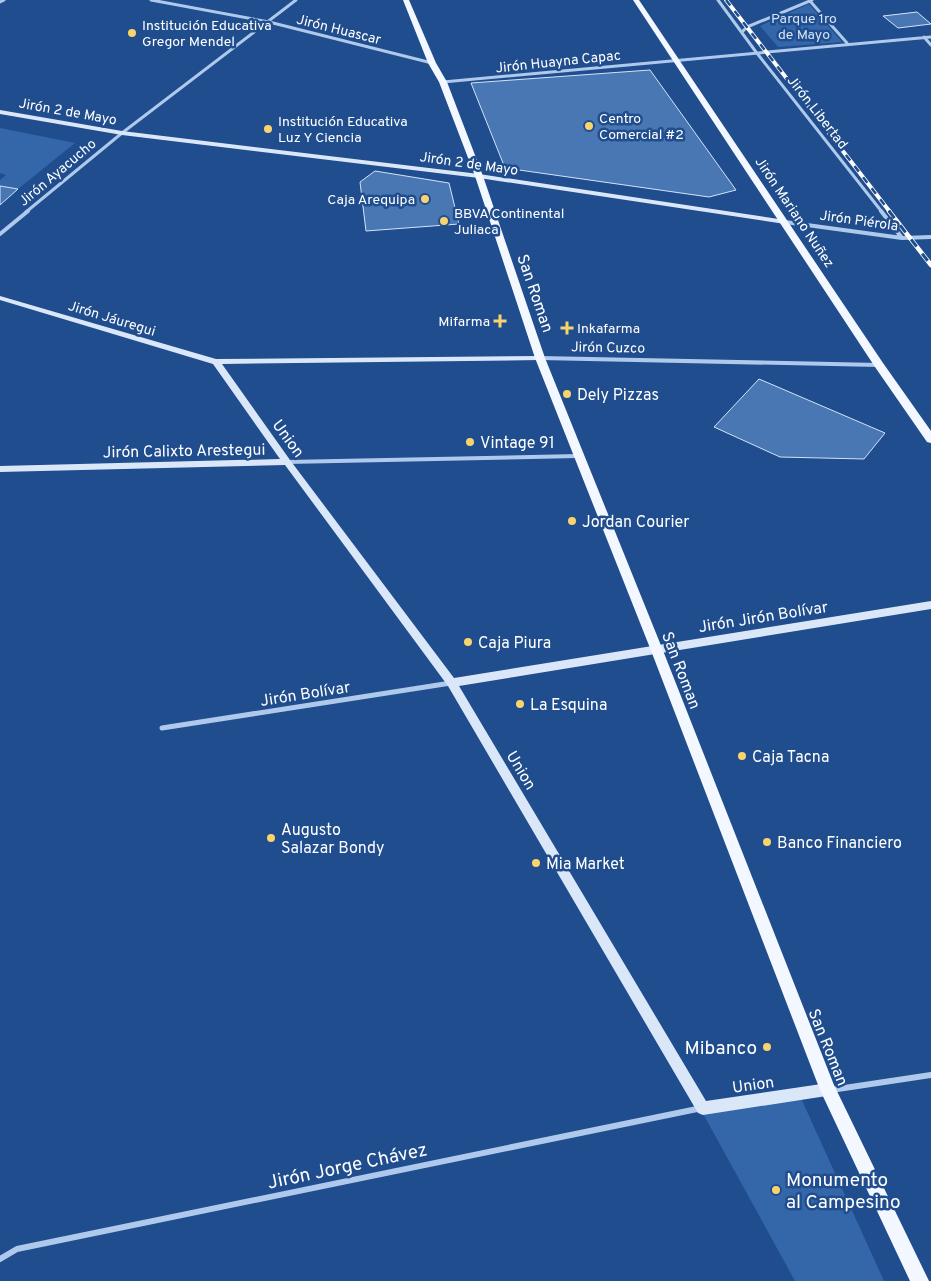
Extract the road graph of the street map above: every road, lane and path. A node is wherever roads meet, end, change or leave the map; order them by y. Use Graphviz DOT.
graph roads {
  1 [pos="4,0"];
  2 [pos="151,0"];
  3 [pos="296,0"];
  4 [pos="406,0"];
  5 [pos="636,0"];
  6 [pos="718,0"];
  7 [pos="811,1"];
  8 [pos="0,2"];
  9 [pos="269,22"];
  10 [pos="742,32"];
  11 [pos="931,37"];
  12 [pos="924,38"];
  13 [pos="846,43"];
  14 [pos="931,45"];
  15 [pos="756,52"];
  16 [pos="675,59"];
  17 [pos="432,63"];
  18 [pos="442,82"];
  19 [pos="0,112"];
  20 [pos="122,133"];
  21 [pos="479,176"];
  22 [pos="785,222"];
  23 [pos="0,234"];
  24 [pos="931,237"];
  25 [pos="902,238"];
  26 [pos="0,298"];
  27 [pos="540,358"];
  28 [pos="216,362"];
  29 [pos="879,365"];
  30 [pos="931,439"];
  31 [pos="578,456"];
  32 [pos="287,462"];
  33 [pos="0,469"];
  34 [pos="931,605"];
  35 [pos="656,648"];
  36 [pos="452,683"];
  37 [pos="162,728"];
  38 [pos="931,1075"];
  39 [pos="828,1090"];
  40 [pos="703,1108"];
  41 [pos="0,1259"];
  42 [pos="920,1281"];
  1 -- 8 [label="street"];
  2 -- 9 [label="street, Jirón Huascar"];
  3 -- 9 [label="street, Jirón Ayacucho"];
  4 -- 17 [label="main road, San Roman"];
  5 -- 16 [label="main road, Jirón Mariano Nuñez"];
  6 -- 10 [label="street, Jirón Libertad"];
  7 -- 10 [label="street"];
  7 -- 13 [label="street"];
  9 -- 17 [label="street, Jirón Huascar"];
  9 -- 20 [label="street, Jirón Ayacucho"];
  10 -- 15 [label="street, Jirón Libertad"];
  11 -- 12 [label="street, Jirón Huayna Capac"];
  12 -- 13 [label="street, Jirón Huayna Capac"];
  12 -- 14 [label="street"];
  13 -- 15 [label="street, Jirón Huayna Capac"];
  15 -- 16 [label="street, Jirón Huayna Capac"];
  15 -- 25 [label="street, Jirón Libertad"];
  16 -- 18 [label="street, Jirón Huayna Capac"];
  16 -- 22 [label="main road, Jirón Mariano Nuñez"];
  17 -- 18 [label="main road, San Roman"];
  18 -- 21 [label="main road, San Roman"];
  19 -- 20 [label="street, Jirón 2 de Mayo"];
  20 -- 21 [label="street, Jirón 2 de Mayo"];
  20 -- 23 [label="street, Jirón Ayacucho"];
  21 -- 22 [label="street, Jirón 2 de Mayo"];
  21 -- 27 [label="main road, San Roman"];
  22 -- 25 [label="street, Jirón Piérola"];
  22 -- 29 [label="main road, Jirón Mariano Nuñez"];
  24 -- 25 [label="street, Jirón Piérola"];
  26 -- 28 [label="street, Jirón Jáuregui"];
  27 -- 28 [label="street, Jirón Cuzco"];
  27 -- 29 [label="street, Jirón Cuzco"];
  27 -- 31 [label="main road, San Roman"];
  28 -- 32 [label="street, Union"];
  29 -- 30 [label="main road, Jirón Mariano Nuñez"];
  31 -- 32 [label="street, Jirón Calixto Arestegui"];
  31 -- 35 [label="main road, San Roman"];
  32 -- 33 [label="street, Jirón Calixto Arestegui"];
  32 -- 36 [label="street, Union"];
  34 -- 35 [label="street, Jirón Jirón Bolívar"];
  35 -- 36 [label="street, Jirón Jirón Bolívar"];
  35 -- 39 [label="main road, San Roman"];
  36 -- 37 [label="street, Jirón Bolívar"];
  36 -- 40 [label="street, Union"];
  38 -- 39 [label="street"];
  39 -- 40 [label="street, Union"];
  39 -- 42 [label="main road, San Roman"];
  40 -- 41 [label="street, Jirón Jorge Chávez"];
}
